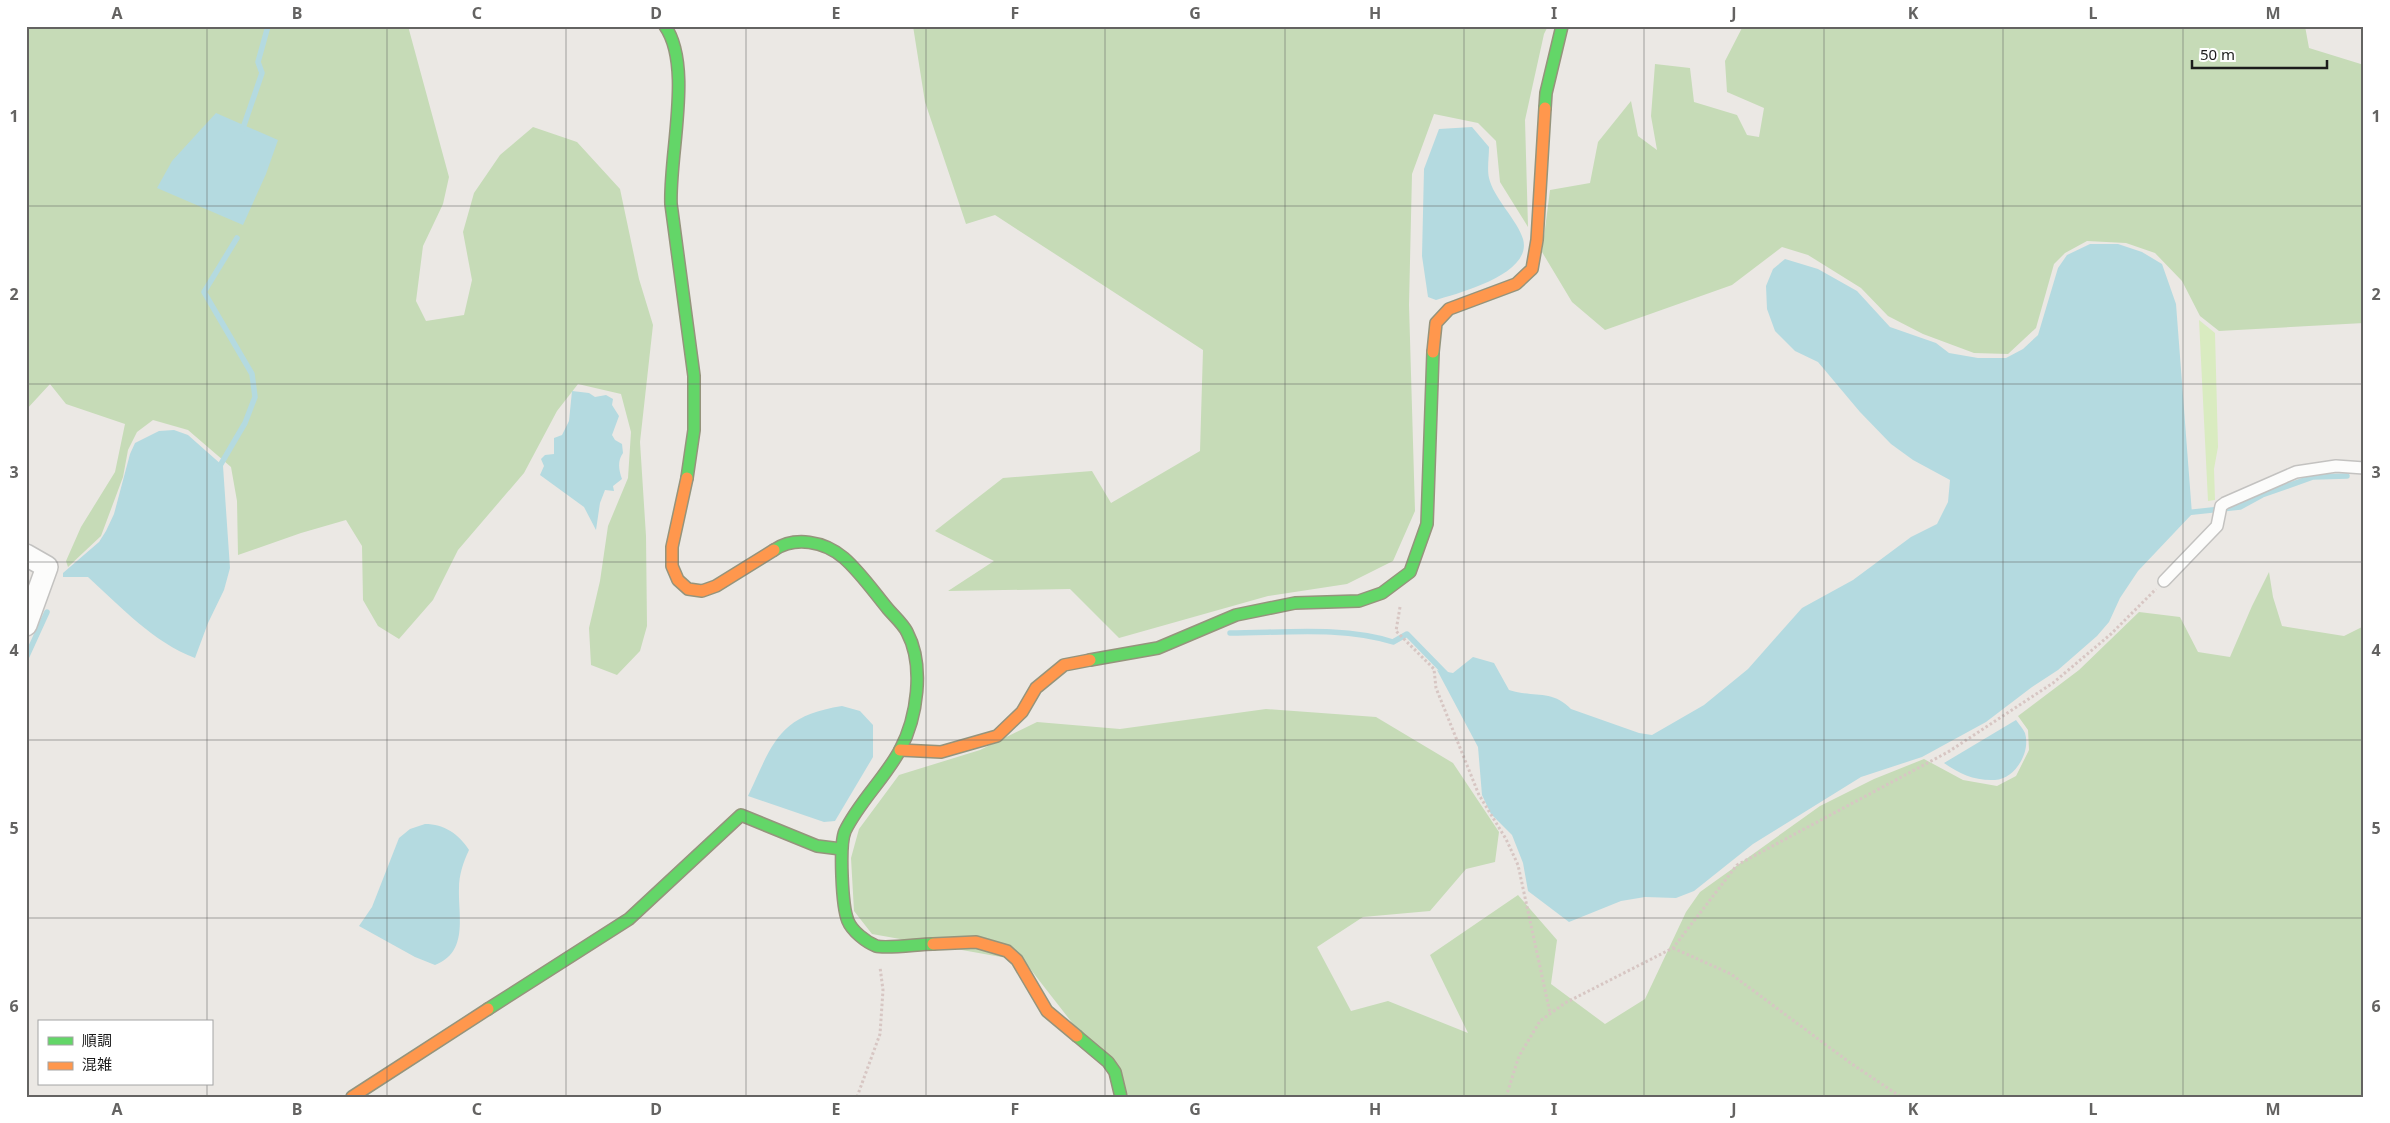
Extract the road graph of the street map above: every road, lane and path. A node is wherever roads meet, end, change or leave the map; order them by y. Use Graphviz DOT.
graph roads {
  1 [pos="665,26"];
  2 [pos="1562,26"];
  3 [pos="2364,468"];
  4 [pos="26,555"];
  5 [pos="2164,581"];
  6 [pos="26,625"];
  7 [pos="1402,637"];
  8 [pos="900,750"];
  9 [pos="841,849"];
  10 [pos="877,946"];
  11 [pos="1673,948"];
  12 [pos="1550,1014"];
  13 [pos="352,1097"];
  14 [pos="857,1097"];
  15 [pos="1121,1097"];
  16 [pos="1506,1097"];
  17 [pos="1900,1097"];
  1 -- 8 [label="street"];
  2 -- 8 [label="street"];
  3 -- 5 [label="lane"];
  4 -- 6 [label="street"];
  5 -- 11 [label="path"];
  7 -- 12 [label="path"];
  8 -- 9 [label="street"];
  9 -- 10 [label="street"];
  9 -- 13 [label="street"];
  10 -- 14 [label="path"];
  10 -- 15 [label="street"];
  11 -- 12 [label="path"];
  11 -- 17 [label="path"];
  12 -- 16 [label="path"];
}
